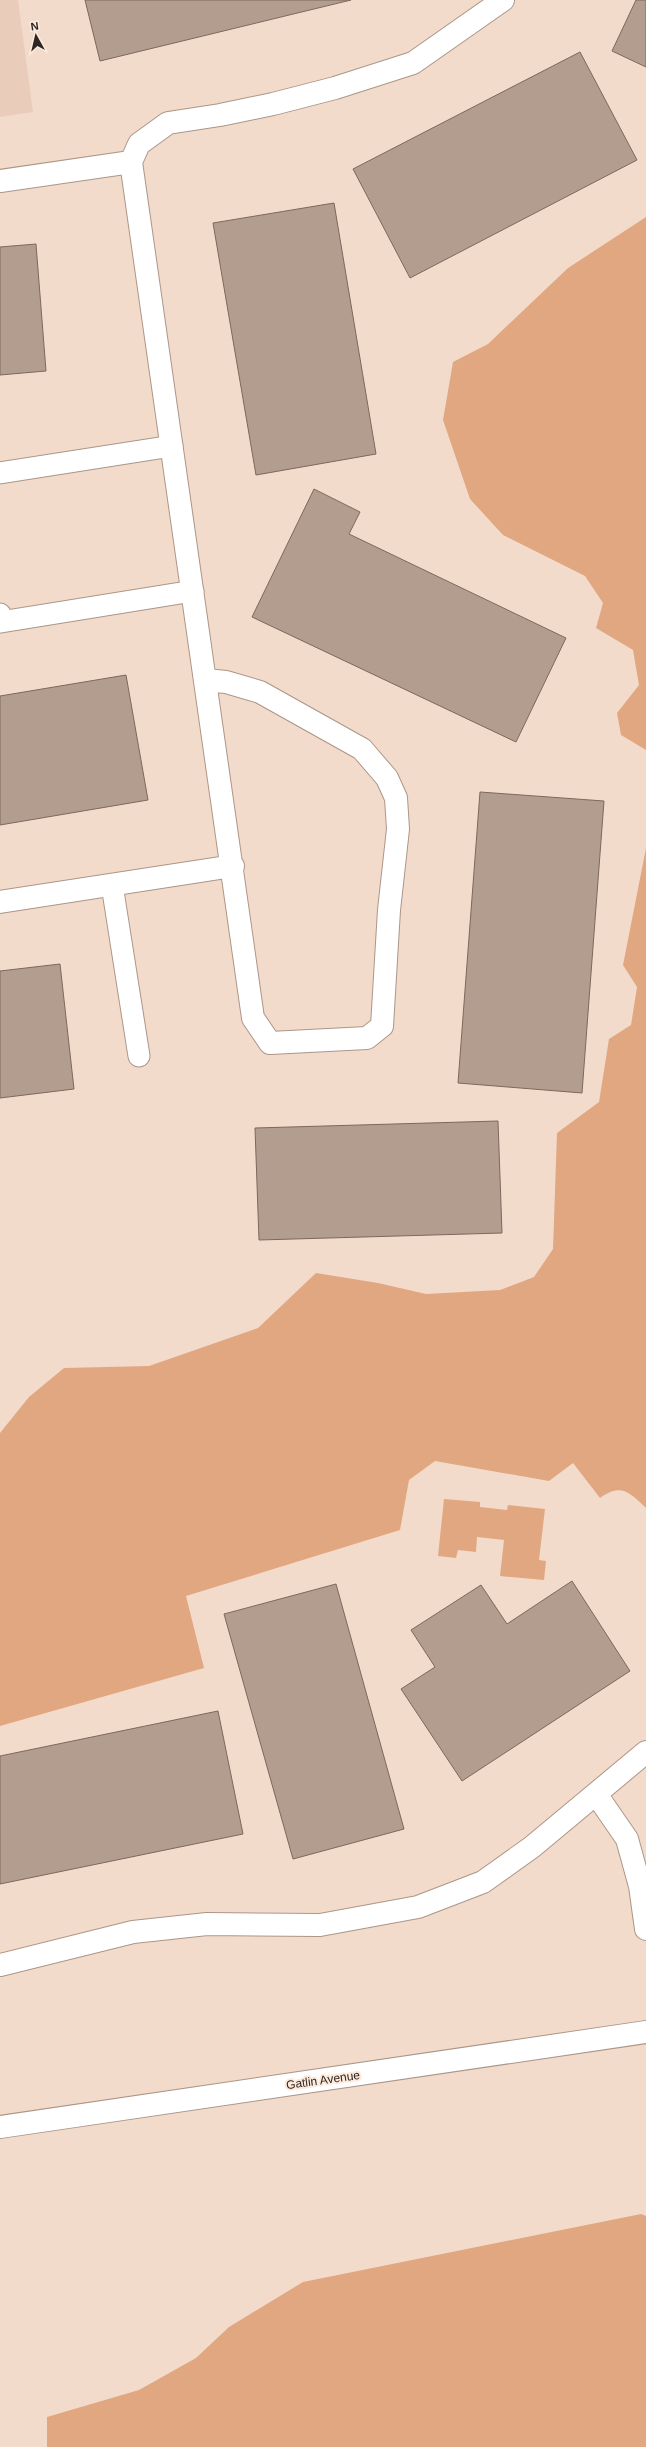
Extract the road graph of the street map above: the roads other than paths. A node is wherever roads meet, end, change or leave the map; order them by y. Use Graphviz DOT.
graph roads {
  1 [pos="503,0"];
  2 [pos="131,162"];
  3 [pos="0,181"];
  4 [pos="172,446"];
  5 [pos="0,474"];
  6 [pos="193,591"];
  7 [pos="0,614"];
  8 [pos="206,680"];
  9 [pos="233,866"];
  10 [pos="112,885"];
  11 [pos="0,902"];
  12 [pos="139,1056"];
  13 [pos="646,1752"];
  14 [pos="596,1794"];
  15 [pos="646,1929"];
  16 [pos="0,1965"];
  17 [pos="646,2032"];
  18 [pos="0,2127"];
  1 -- 2 [label="street"];
  2 -- 3 [label="street"];
  2 -- 4 [label="street"];
  4 -- 5 [label="lane"];
  4 -- 6 [label="street"];
  6 -- 7 [label="lane"];
  6 -- 8 [label="street"];
  8 -- 9 [label="street"];
  8 -- 9 [label="street"];
  9 -- 10 [label="street"];
  10 -- 11 [label="street"];
  10 -- 12 [label="lane"];
  13 -- 14 [label="street"];
  14 -- 15 [label="street"];
  14 -- 16 [label="street"];
  17 -- 18 [label="street, Gatlin Avenue"];
}
